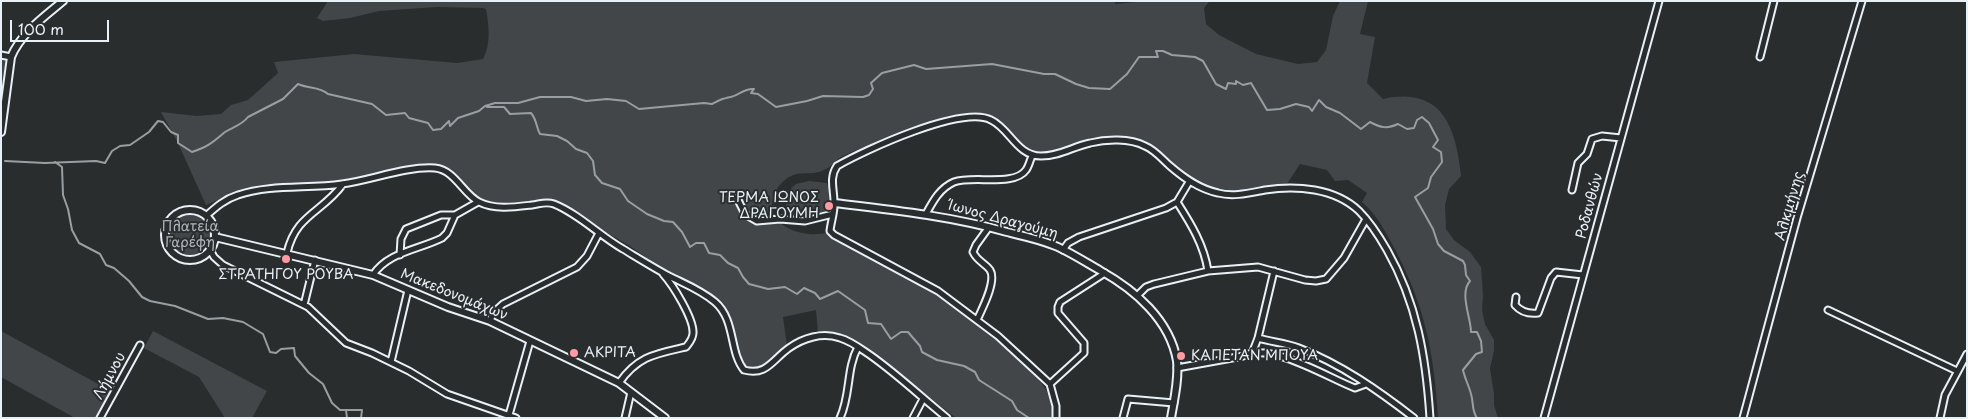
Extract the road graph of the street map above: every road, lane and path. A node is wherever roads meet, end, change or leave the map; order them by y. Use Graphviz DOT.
graph roads {
  1 [pos="63,1"];
  2 [pos="1659,1"];
  3 [pos="1774,1"];
  4 [pos="1862,1"];
  5 [pos="1,55"];
  6 [pos="11,57"];
  7 [pos="1760,58"];
  8 [pos="1,132"];
  9 [pos="1620,138"];
  10 [pos="1032,156"];
  11 [pos="1189,182"];
  12 [pos="343,184"];
  13 [pos="1572,190"];
  14 [pos="737,198"];
  15 [pos="478,202"];
  16 [pos="1177,202"];
  17 [pos="834,203"];
  18 [pos="833,214"];
  19 [pos="926,214"];
  20 [pos="455,215"];
  21 [pos="206,216"];
  22 [pos="1366,219"];
  23 [pos="990,227"];
  24 [pos="599,233"];
  25 [pos="215,236"];
  26 [pos="210,250"];
  27 [pos="1062,250"];
  28 [pos="287,253"];
  29 [pos="400,255"];
  30 [pos="315,260"];
  31 [pos="656,267"];
  32 [pos="1208,271"];
  33 [pos="1274,271"];
  34 [pos="1105,273"];
  35 [pos="372,275"];
  36 [pos="1583,275"];
  37 [pos="408,290"];
  38 [pos="1138,295"];
  39 [pos="1516,296"];
  40 [pos="304,305"];
  41 [pos="1828,310"];
  42 [pos="977,320"];
  43 [pos="490,321"];
  44 [pos="1258,338"];
  45 [pos="530,341"];
  46 [pos="140,345"];
  47 [pos="858,347"];
  48 [pos="1253,351"];
  49 [pos="1967,354"];
  50 [pos="390,362"];
  51 [pos="1177,368"];
  52 [pos="1957,371"];
  53 [pos="619,383"];
  54 [pos="1050,384"];
  55 [pos="1366,384"];
  56 [pos="631,392"];
  57 [pos="923,399"];
  58 [pos="1174,403"];
  59 [pos="509,415"];
  60 [pos="100,418"];
  61 [pos="516,418"];
  62 [pos="626,418"];
  63 [pos="666,418"];
  64 [pos="840,418"];
  65 [pos="913,418"];
  66 [pos="947,418"];
  67 [pos="1056,418"];
  68 [pos="1123,418"];
  69 [pos="1172,418"];
  70 [pos="1414,418"];
  71 [pos="1430,418"];
  72 [pos="1544,418"];
  73 [pos="1743,418"];
  74 [pos="1940,418"];
  1 -- 6 [label="street"];
  2 -- 9 [label="street, Ροδανθών"];
  3 -- 7 [label="street"];
  4 -- 73 [label="street, Αλκμήνης"];
  5 -- 6 [label="street"];
  6 -- 8 [label="street"];
  9 -- 13 [label="street"];
  9 -- 36 [label="street, Ροδανθών"];
  10 -- 11 [label="street"];
  10 -- 17 [label="street"];
  10 -- 19 [label="street"];
  11 -- 16 [label="street"];
  11 -- 22 [label="street"];
  12 -- 15 [label="street"];
  12 -- 21 [label="street"];
  12 -- 28 [label="street"];
  14 -- 18 [label="street"];
  15 -- 20 [label="street"];
  15 -- 24 [label="street"];
  16 -- 27 [label="street"];
  16 -- 32 [label="street"];
  17 -- 18 [label="street"];
  17 -- 19 [label="street, Ίωνος Δραγούμη"];
  18 -- 42 [label="street"];
  19 -- 23 [label="street, Ίωνος Δραγούμη"];
  20 -- 29 [label="street"];
  20 -- 29 [label="street"];
  21 -- 25 [label="street"];
  21 -- 26 [label="street"];
  22 -- 33 [label="street"];
  22 -- 71 [label="street"];
  23 -- 27 [label="street, Ίωνος Δραγούμη"];
  23 -- 42 [label="street"];
  24 -- 31 [label="street"];
  24 -- 43 [label="street"];
  25 -- 26 [label="street"];
  25 -- 28 [label="street, Μακεδονομάχων"];
  26 -- 40 [label="street"];
  27 -- 34 [label="street, Ίωνος Δραγούμη"];
  28 -- 30 [label="street, Μακεδονομάχων"];
  29 -- 35 [label="street"];
  30 -- 35 [label="street, Μακεδονομάχων"];
  30 -- 40 [label="street"];
  31 -- 47 [label="street"];
  31 -- 53 [label="street"];
  32 -- 33 [label="street"];
  32 -- 38 [label="street"];
  33 -- 44 [label="street"];
  34 -- 38 [label="street, Ίωνος Δραγούμη"];
  34 -- 54 [label="street"];
  35 -- 37 [label="street, Μακεδονομάχων"];
  36 -- 39 [label="street"];
  36 -- 72 [label="street, Ροδανθών"];
  37 -- 43 [label="street, Μακεδονομάχων"];
  37 -- 50 [label="street"];
  38 -- 51 [label="street, Ίωνος Δραγούμη"];
  40 -- 50 [label="street"];
  41 -- 52 [label="street"];
  42 -- 54 [label="street"];
  43 -- 45 [label="street, Μακεδονομάχων"];
  44 -- 48 [label="street"];
  44 -- 55 [label="street"];
  45 -- 53 [label="street, Μακεδονομάχων"];
  45 -- 59 [label="street"];
  46 -- 60 [label="street, Λήμνου"];
  47 -- 57 [label="street"];
  47 -- 64 [label="street"];
  48 -- 51 [label="street"];
  48 -- 55 [label="street"];
  49 -- 52 [label="street"];
  50 -- 59 [label="street"];
  51 -- 58 [label="street, Ίωνος Δραγούμη"];
  52 -- 74 [label="street"];
  53 -- 56 [label="street, Μακεδονομάχων"];
  54 -- 67 [label="street"];
  55 -- 70 [label="street"];
  56 -- 62 [label="street"];
  56 -- 63 [label="street, Μακεδονομάχων"];
  57 -- 65 [label="street"];
  57 -- 66 [label="street"];
  58 -- 68 [label="street"];
  58 -- 69 [label="street, Ίωνος Δραγούμη"];
  59 -- 61 [label="street"];
}
